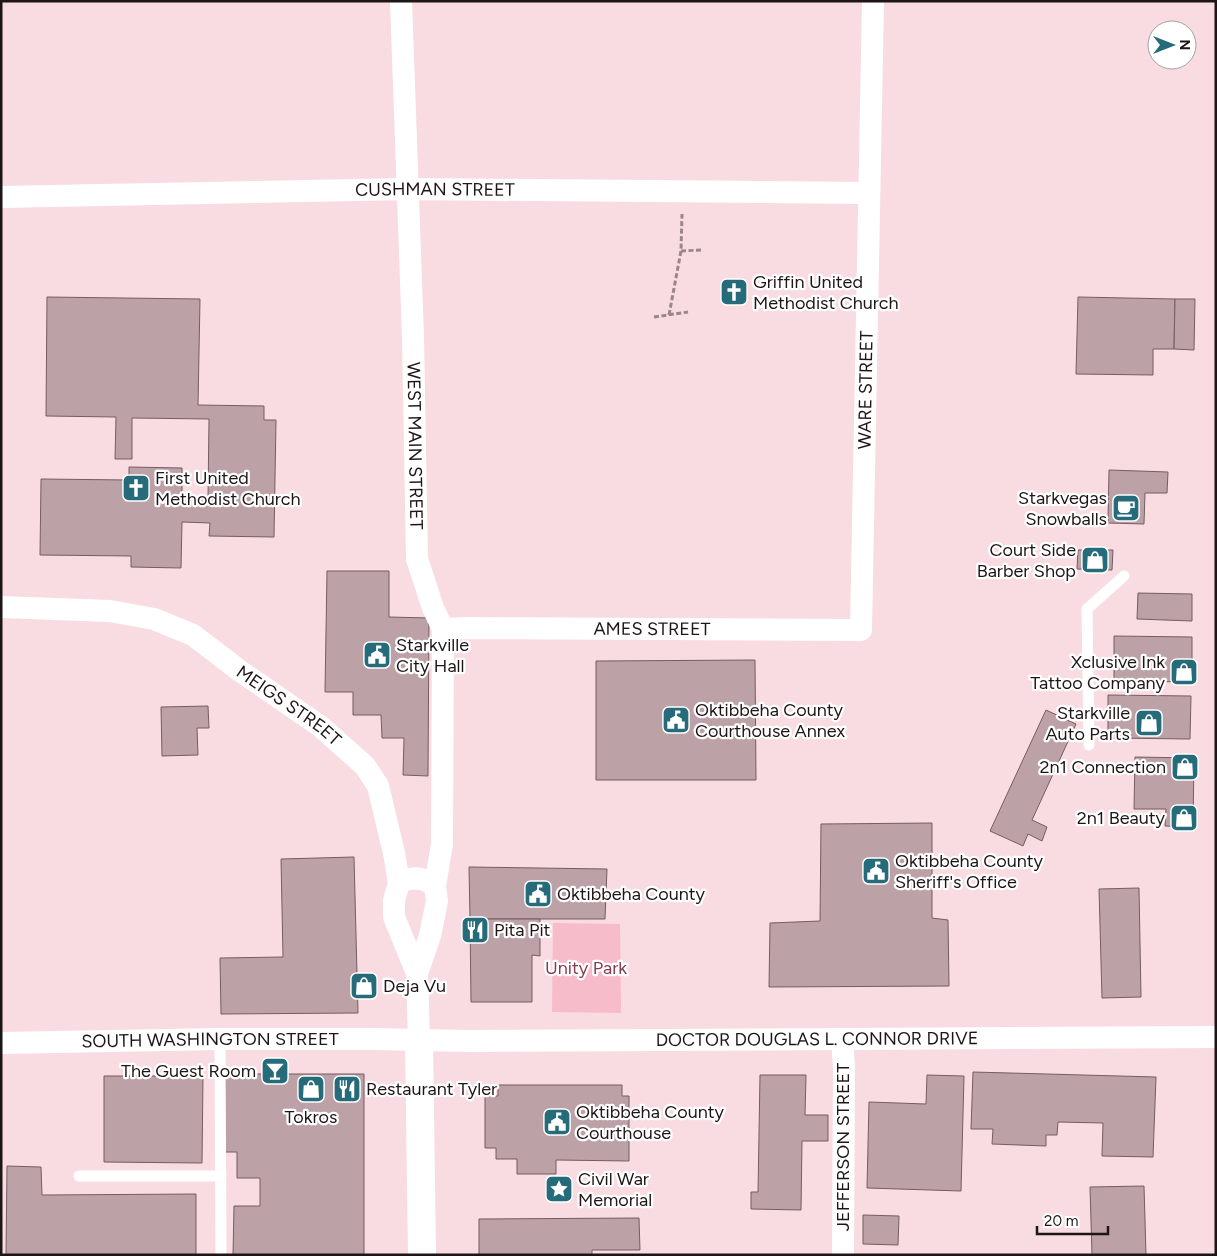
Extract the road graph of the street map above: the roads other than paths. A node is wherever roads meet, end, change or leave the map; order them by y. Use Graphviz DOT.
graph roads {
  1 [pos="401,1"];
  2 [pos="873,1"];
  3 [pos="408,189"];
  4 [pos="869,193"];
  5 [pos="1,197"];
  6 [pos="1124,576"];
  7 [pos="1,607"];
  8 [pos="443,629"];
  9 [pos="861,630"];
  10 [pos="1089,745"];
  11 [pos="399,883"];
  12 [pos="435,886"];
  13 [pos="417,973"];
  14 [pos="1216,1038"];
  15 [pos="220,1039"];
  16 [pos="419,1039"];
  17 [pos="842,1039"];
  18 [pos="1,1043"];
  19 [pos="79,1176"];
  20 [pos="221,1176"];
  21 [pos="221,1255"];
  22 [pos="422,1255"];
  23 [pos="843,1255"];
  1 -- 3 [label="street, WEST MAIN STREET"];
  2 -- 4 [label="street, WARE STREET"];
  3 -- 4 [label="street, CUSHMAN STREET"];
  3 -- 5 [label="street, CUSHMAN STREET"];
  3 -- 8 [label="street, WEST MAIN STREET"];
  4 -- 9 [label="street, WARE STREET"];
  6 -- 10 [label="lane"];
  7 -- 11 [label="street, MEIGS STREET"];
  8 -- 9 [label="street, AMES STREET"];
  8 -- 12 [label="street, WEST MAIN STREET"];
  11 -- 12 [label="street"];
  11 -- 13 [label="street, MEIGS STREET"];
  12 -- 13 [label="street, WEST MAIN STREET"];
  13 -- 16 [label="street, WEST MAIN STREET"];
  14 -- 17 [label="street, DOCTOR DOUGLAS L. CONNOR DRIVE"];
  15 -- 16 [label="street, SOUTH WASHINGTON STREET"];
  15 -- 18 [label="street, SOUTH WASHINGTON STREET"];
  15 -- 20 [label="lane"];
  16 -- 17 [label="street, DOCTOR DOUGLAS L. CONNOR DRIVE"];
  16 -- 22 [label="street"];
  17 -- 23 [label="street, JEFFERSON STREET"];
  19 -- 20 [label="lane"];
  20 -- 21 [label="lane"];
}
